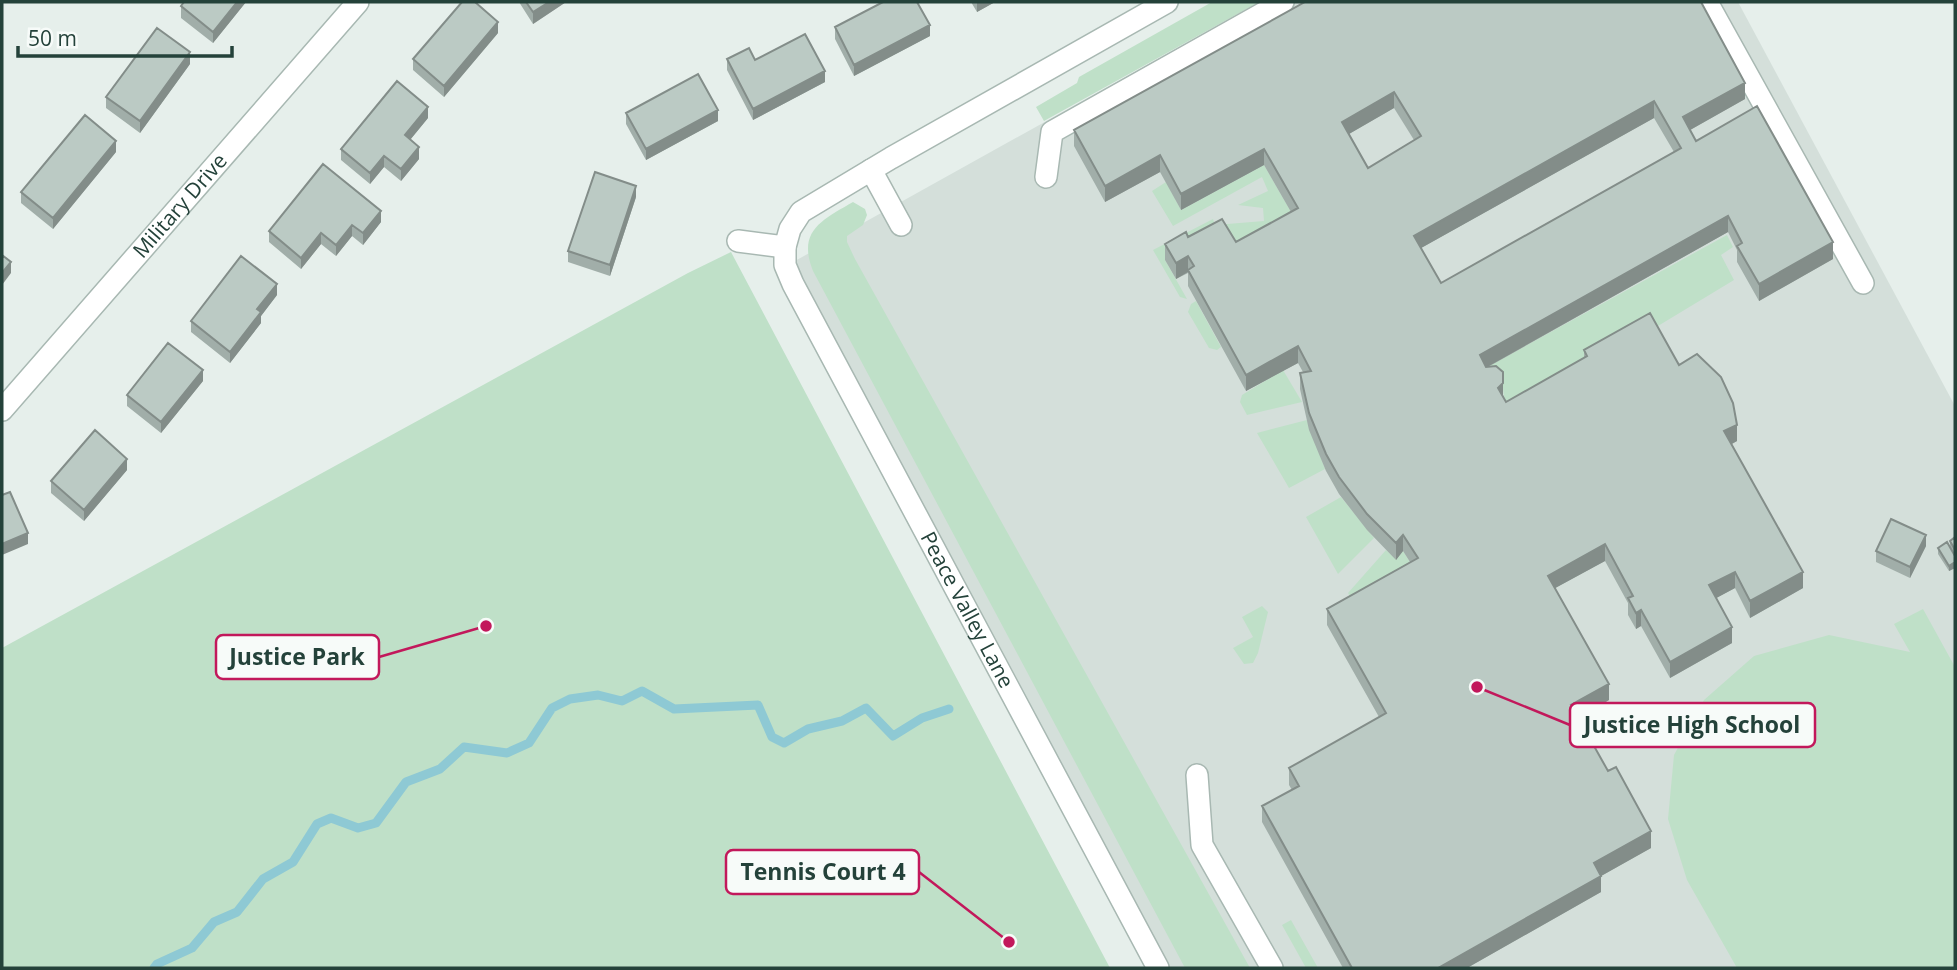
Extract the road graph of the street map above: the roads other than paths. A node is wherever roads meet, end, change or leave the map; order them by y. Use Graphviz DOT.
graph roads {
  1 [pos="358,2"];
  2 [pos="1167,2"];
  3 [pos="1283,2"];
  4 [pos="1707,2"];
  5 [pos="1145,7"];
  6 [pos="872,170"];
  7 [pos="1046,177"];
  8 [pos="901,225"];
  9 [pos="738,241"];
  10 [pos="785,247"];
  11 [pos="1863,283"];
  12 [pos="2,410"];
  13 [pos="1197,775"];
  14 [pos="1158,968"];
  15 [pos="1272,968"];
  1 -- 12 [label="street, Military Drive"];
  2 -- 5 [label="street"];
  3 -- 7 [label="street"];
  4 -- 11 [label="street"];
  5 -- 6 [label="street"];
  6 -- 8 [label="street"];
  6 -- 10 [label="street"];
  9 -- 10 [label="street"];
  10 -- 14 [label="street, Peace Valley Lane"];
  13 -- 15 [label="street"];
}
